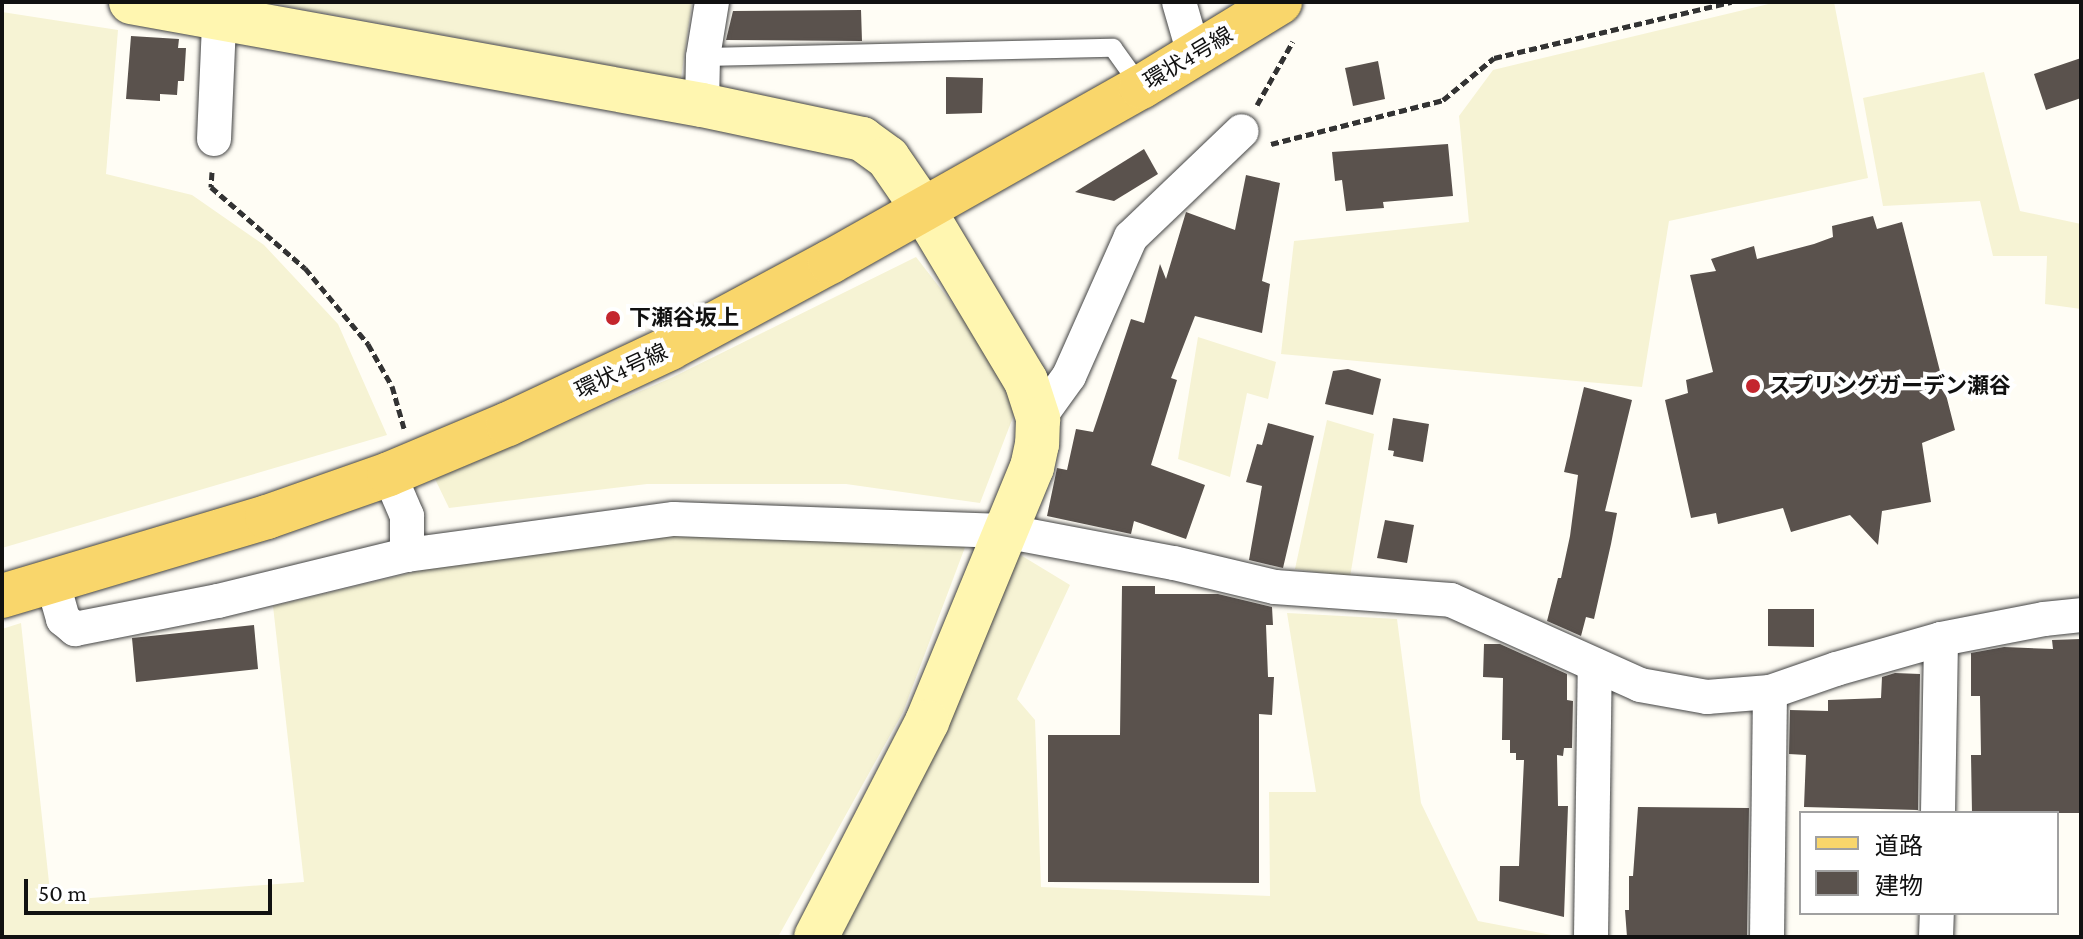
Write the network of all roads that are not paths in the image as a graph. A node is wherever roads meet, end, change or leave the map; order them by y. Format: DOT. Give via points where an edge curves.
graph roads {
  1 [pos="131,2"];
  2 [pos="712,2"];
  3 [pos="1179,2"];
  4 [pos="220,10"];
  5 [pos="1290,15"];
  6 [pos="1194,54"];
  7 [pos="703,57"];
  8 [pos="1141,87"];
  9 [pos="702,105"];
  10 [pos="1242,131"];
  11 [pos="214,139"];
  12 [pos="923,209"];
  13 [pos="1038,419"];
  14 [pos="401,469"];
  15 [pos="1004,531"];
  16 [pos="407,555"];
  17 [pos="52,580"];
  18 [pos="2,596"];
  19 [pos="2081,615"];
  20 [pos="1941,639"];
  21 [pos="1595,665"];
  22 [pos="1770,692"];
  23 [pos="1938,811"];
  24 [pos="1937,915"];
  25 [pos="816,937"];
  26 [pos="1591,937"];
  27 [pos="1767,937"];
  28 [pos="1936,937"];
  1 -- 4 [label="street"];
  2 -- 7 [label="street"];
  3 -- 6 [label="street"];
  4 -- 9 [label="street"];
  4 -- 11 [label="street"];
  5 -- 6 [label="main road, 環状4号線"];
  6 -- 8 [label="main road, 環状4号線"];
  7 -- 8 [label="lane" via="1113,48"];
  7 -- 9 [label="street"];
  8 -- 12 [label="main road, 環状4号線"];
  9 -- 12 [label="street" via="862,139 888,158"];
  10 -- 13 [label="street" via="1131,237 1069,376"];
  12 -- 13 [label="street" via="1026,381"];
  12 -- 14 [label="main road, 環状4号線" via="670,348"];
  13 -- 15 [label="street" via="1032,467"];
  14 -- 16 [label="street"];
  14 -- 17 [label="main road, 環状4号線" via="267,517"];
  15 -- 16 [label="street" via="674,519"];
  15 -- 21 [label="street" via="1275,587 1451,600"];
  15 -- 25 [label="street" via="927,722"];
  16 -- 17 [label="street" via="75,629 63,619"];
  17 -- 18 [label="main road, 環状4号線"];
  19 -- 20 [label="street"];
  20 -- 22 [label="street"];
  20 -- 23 [label="street"];
  21 -- 22 [label="street" via="1640,685 1707,697"];
  21 -- 26 [label="street"];
  22 -- 27 [label="street"];
  24 -- 28 [label="street"];
}
